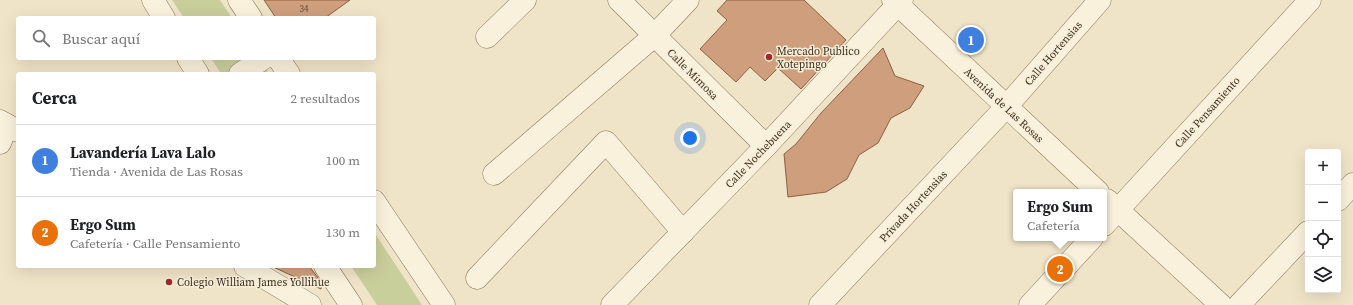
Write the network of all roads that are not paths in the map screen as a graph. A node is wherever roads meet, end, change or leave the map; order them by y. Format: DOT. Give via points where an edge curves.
graph roads {
  1 [pos="153,0"];
  2 [pos="239,0"];
  3 [pos="524,0"];
  4 [pos="618,0"];
  5 [pos="688,0"];
  6 [pos="1100,0"];
  7 [pos="1310,0"];
  8 [pos="898,2"];
  9 [pos="163,16"];
  10 [pos="250,16"];
  11 [pos="654,36"];
  12 [pos="486,38"];
  13 [pos="189,60"];
  14 [pos="261,60"];
  15 [pos="279,60"];
  16 [pos="197,72"];
  17 [pos="243,72"];
  18 [pos="288,72"];
  19 [pos="1006,107"];
  20 [pos="766,146"];
  21 [pos="494,174"];
  22 [pos="1353,184"];
  23 [pos="1095,189"];
  24 [pos="1341,197"];
  25 [pos="376,204"];
  26 [pos="1109,211"];
  27 [pos="683,232"];
  28 [pos="1305,235"];
  29 [pos="1089,241"];
  30 [pos="248,268"];
  31 [pos="326,268"];
  32 [pos="477,278"];
  33 [pos="310,305"];
  34 [pos="351,305"];
  35 [pos="444,305"];
  36 [pos="612,305"];
  37 [pos="820,305"];
  38 [pos="1030,305"];
  39 [pos="1221,305"];
  40 [pos="1239,305"];
  1 -- 9 [label="street"];
  2 -- 10 [label="street"];
  3 -- 12 [label="street"];
  4 -- 11 [label="street, Calle Mimosa"];
  5 -- 11 [label="street"];
  6 -- 19 [label="street, Calle Hortensias"];
  7 -- 26 [label="street, Calle Pensamiento"];
  8 -- 19 [label="street, Avenida de Las Rosas"];
  8 -- 20 [label="street, Calle Nochebuena"];
  11 -- 20 [label="street, Calle Mimosa"];
  11 -- 21 [label="street"];
  13 -- 16 [label="street"];
  14 -- 17 [label="street"];
  15 -- 18 [label="street"];
  19 -- 23 [label="street, Avenida de Las Rosas"];
  19 -- 37 [label="street, Privada Hortensias"];
  20 -- 27 [label="street, Calle Nochebuena"];
  22 -- 24 [label="street"];
  25 -- 35 [label="street"];
  26 -- 39 [label="street"];
  27 -- 32 [label="street" via="606,142"];
  27 -- 36 [label="street, Calle Nochebuena"];
  28 -- 40 [label="street"];
  29 -- 38 [label="street"];
  30 -- 33 [label="street"];
  31 -- 34 [label="street"];
}
